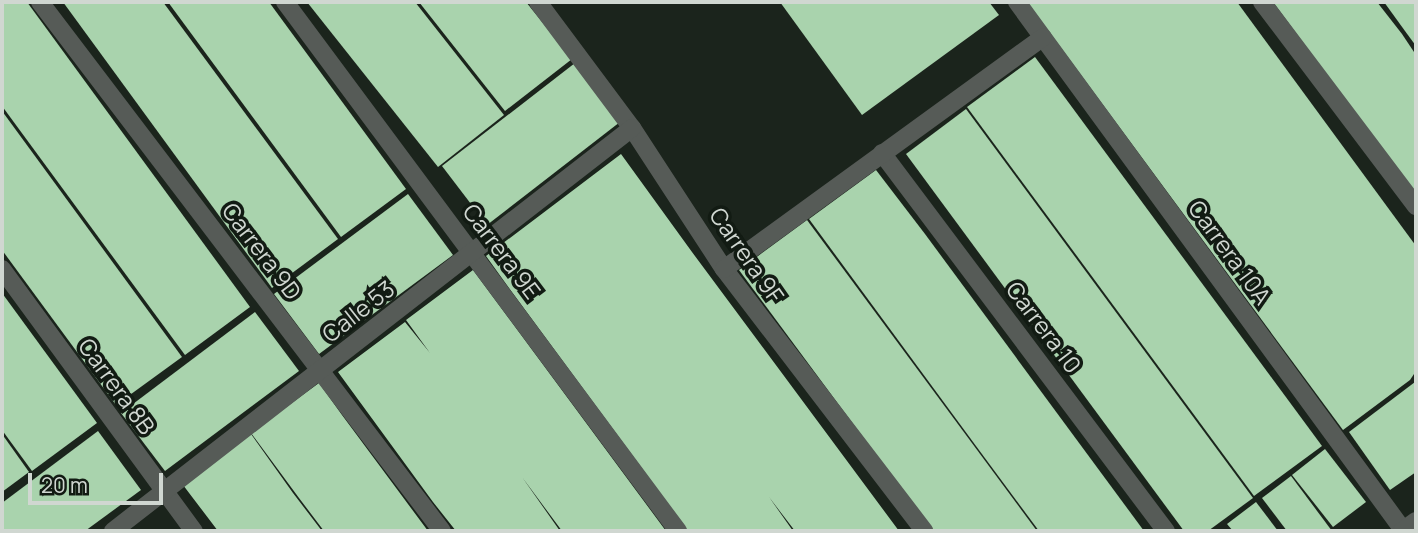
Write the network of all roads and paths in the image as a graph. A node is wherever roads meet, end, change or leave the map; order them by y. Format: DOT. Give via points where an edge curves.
graph roads {
  1 [pos="40,2"];
  2 [pos="285,2"];
  3 [pos="538,2"];
  4 [pos="1017,2"];
  5 [pos="1262,2"];
  6 [pos="1043,37"];
  7 [pos="632,128"];
  8 [pos="882,153"];
  9 [pos="1416,206"];
  10 [pos="473,253"];
  11 [pos="2,269"];
  12 [pos="724,269"];
  13 [pos="322,369"];
  14 [pos="164,491"];
  15 [pos="1407,527"];
  16 [pos="113,531"];
  17 [pos="194,531"];
  18 [pos="442,531"];
  19 [pos="678,531"];
  20 [pos="924,531"];
  21 [pos="1166,531"];
  1 -- 13 [label="street, Carrera 9D"];
  2 -- 10 [label="street, Carrera 9E"];
  3 -- 7 [label="street, Carrera 9F"];
  4 -- 6 [label="street, Carrera 10A"];
  5 -- 9 [label="street"];
  6 -- 8 [label="street"];
  6 -- 15 [label="street, Carrera 10A"];
  7 -- 10 [label="street, Calle 53"];
  7 -- 12 [label="street, Carrera 9F"];
  8 -- 12 [label="street"];
  8 -- 21 [label="street, Carrera 10"];
  10 -- 13 [label="street, Calle 53"];
  10 -- 19 [label="street, Carrera 9E"];
  11 -- 14 [label="street, Carrera 8B"];
  12 -- 20 [label="street, Carrera 9F"];
  13 -- 14 [label="street, Calle 53"];
  13 -- 18 [label="street, Carrera 9D"];
  14 -- 16 [label="street, Calle 53"];
  14 -- 17 [label="street, Carrera 8B"];
}
